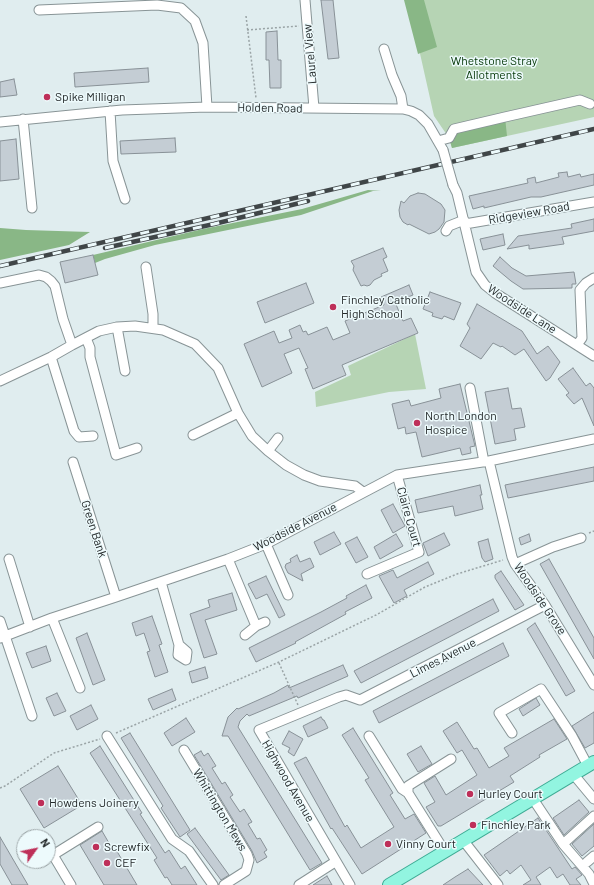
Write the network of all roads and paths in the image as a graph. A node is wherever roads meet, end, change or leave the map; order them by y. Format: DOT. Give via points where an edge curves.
graph roads {
  1 [pos="305,0"];
  2 [pos="39,10"];
  3 [pos="246,16"];
  4 [pos="307,26"];
  5 [pos="247,30"];
  6 [pos="384,48"];
  7 [pos="590,104"];
  8 [pos="207,107"];
  9 [pos="257,108"];
  10 [pos="314,108"];
  11 [pos="403,109"];
  12 [pos="110,110"];
  13 [pos="23,119"];
  14 [pos="0,122"];
  15 [pos="438,141"];
  16 [pos="125,199"];
  17 [pos="594,202"];
  18 [pos="32,208"];
  19 [pos="464,222"];
  20 [pos="446,231"];
  21 [pos="146,267"];
  22 [pos="594,278"];
  23 [pos="0,283"];
  24 [pos="117,327"];
  25 [pos="153,328"];
  26 [pos="86,338"];
  27 [pos="72,345"];
  28 [pos="577,345"];
  29 [pos="594,356"];
  30 [pos="51,357"];
  31 [pos="125,371"];
  32 [pos="0,381"];
  33 [pos="470,388"];
  34 [pos="238,413"];
  35 [pos="193,435"];
  36 [pos="93,436"];
  37 [pos="278,438"];
  38 [pos="594,439"];
  39 [pos="136,448"];
  40 [pos="268,451"];
  41 [pos="487,461"];
  42 [pos="73,462"];
  43 [pos="396,475"];
  44 [pos="363,492"];
  45 [pos="594,531"];
  46 [pos="585,536"];
  47 [pos="266,544"];
  48 [pos="228,558"];
  49 [pos="9,559"];
  50 [pos="514,560"];
  51 [pos="368,574"];
  52 [pos="161,582"];
  53 [pos="288,595"];
  54 [pos="116,598"];
  55 [pos="545,605"];
  56 [pos="52,618"];
  57 [pos="0,621"];
  58 [pos="265,622"];
  59 [pos="256,626"];
  60 [pos="30,627"];
  61 [pos="245,634"];
  62 [pos="3,637"];
  63 [pos="179,645"];
  64 [pos="278,662"];
  65 [pos="594,685"];
  66 [pos="80,688"];
  67 [pos="339,696"];
  68 [pos="302,712"];
  69 [pos="32,716"];
  70 [pos="512,733"];
  71 [pos="107,736"];
  72 [pos="369,736"];
  73 [pos="184,750"];
  74 [pos="451,759"];
  75 [pos="591,764"];
  76 [pos="574,775"];
  77 [pos="0,788"];
  78 [pos="408,793"];
  79 [pos="533,799"];
  80 [pos="594,799"];
  81 [pos="594,816"];
  82 [pos="98,827"];
  83 [pos="463,840"];
  84 [pos="563,844"];
  85 [pos="445,852"];
  86 [pos="335,862"];
  87 [pos="594,884"];
  88 [pos="71,885"];
  89 [pos="213,885"];
  90 [pos="224,885"];
  91 [pos="299,885"];
  92 [pos="350,885"];
  93 [pos="390,885"];
  94 [pos="498,885"];
  1 -- 4 [label="street, Laurel View"];
  2 -- 8 [label="street" via="157,5 181,8 195,21 203,43"];
  3 -- 5 [label="path"];
  4 -- 5 [label="path"];
  4 -- 10 [label="street, Laurel View"];
  5 -- 9 [label="path"];
  6 -- 11 [label="street" via="402,96"];
  7 -- 15 [label="street" via="580,100 454,129 449,138"];
  8 -- 9 [label="street, Holden Road"];
  8 -- 12 [label="street, Holden Road"];
  9 -- 10 [label="street, Holden Road"];
  10 -- 11 [label="street, Holden Road"];
  11 -- 15 [label="street, Holden Road" via="419,115"];
  12 -- 13 [label="street, Holden Road"];
  12 -- 16 [label="street" via="113,162"];
  13 -- 14 [label="street, Holden Road"];
  13 -- 18 [label="street"];
  15 -- 19 [label="street, Holden Road, bridge" via="457,193"];
  17 -- 19 [label="street, Ridgeview Road"];
  19 -- 20 [label="street, Ridgeview Road" via="449,226"];
  19 -- 28 [label="street, Woodside Lane" via="476,272 485,285"];
  21 -- 25 [label="street"];
  22 -- 28 [label="street" via="586,282 580,290 582,338"];
  23 -- 27 [label="street" via="39,276 51,281 55,286"];
  24 -- 25 [label="street"];
  24 -- 26 [label="street"];
  24 -- 31 [label="street"];
  25 -- 34 [label="street" via="177,335 195,344 218,368"];
  26 -- 27 [label="street"];
  26 -- 39 [label="street" via="116,455"];
  27 -- 30 [label="street"];
  28 -- 29 [label="street, Woodside Lane"];
  30 -- 32 [label="street"];
  30 -- 36 [label="street" via="74,431 79,437"];
  33 -- 41 [label="street, Woodside Grove"];
  34 -- 35 [label="street"];
  34 -- 40 [label="street" via="252,436"];
  37 -- 40 [label="street"];
  38 -- 41 [label="street, Woodside Avenue"];
  40 -- 44 [label="street" via="304,476 355,486"];
  41 -- 43 [label="street, Woodside Avenue"];
  41 -- 50 [label="street, Woodside Grove"];
  42 -- 54 [label="street, Green Bank"];
  43 -- 44 [label="street, Woodside Avenue"];
  43 -- 51 [label="street, Claire Court" via="419,552"];
  44 -- 47 [label="street, Woodside Avenue"];
  45 -- 46 [label="path"];
  46 -- 50 [label="street"];
  47 -- 48 [label="street, Woodside Avenue"];
  47 -- 53 [label="street"];
  48 -- 52 [label="street, Woodside Avenue"];
  48 -- 59 [label="street"];
  49 -- 60 [label="street"];
  50 -- 55 [label="street, Woodside Grove"];
  50 -- 64 [label="path" via="457,574"];
  52 -- 54 [label="street, Woodside Avenue"];
  52 -- 63 [label="street"];
  54 -- 56 [label="street, Woodside Avenue"];
  55 -- 65 [label="street, Woodside Grove"];
  55 -- 67 [label="street, Limes Avenue" via="360,700 346,695"];
  56 -- 60 [label="street, Woodside Avenue"];
  56 -- 66 [label="street"];
  57 -- 62 [label="street"];
  58 -- 59 [label="street"];
  59 -- 61 [label="street"];
  60 -- 62 [label="street, Woodside Avenue"];
  62 -- 69 [label="street"];
  64 -- 68 [label="path"];
  64 -- 71 [label="path"];
  67 -- 68 [label="street, Highwood Avenue"];
  68 -- 86 [label="street, Highwood Avenue" via="259,730"];
  70 -- 75 [label="street" via="499,712 541,689"];
  71 -- 77 [label="path" via="54,753"];
  71 -- 89 [label="street" via="172,840 189,851"];
  72 -- 78 [label="street" via="402,789"];
  73 -- 90 [label="street, Whittington Mews" via="249,860 246,871"];
  74 -- 78 [label="street" via="408,786"];
  75 -- 76 [label="main road"];
  76 -- 79 [label="main road"];
  76 -- 80 [label="street"];
  78 -- 85 [label="street"];
  79 -- 83 [label="main road"];
  79 -- 84 [label="street"];
  81 -- 84 [label="street"];
  82 -- 88 [label="street" via="53,854"];
  83 -- 85 [label="main road"];
  83 -- 94 [label="street"];
  84 -- 87 [label="street"];
  85 -- 93 [label="main road"];
  86 -- 91 [label="street"];
  86 -- 92 [label="street, Highwood Avenue"];
}
